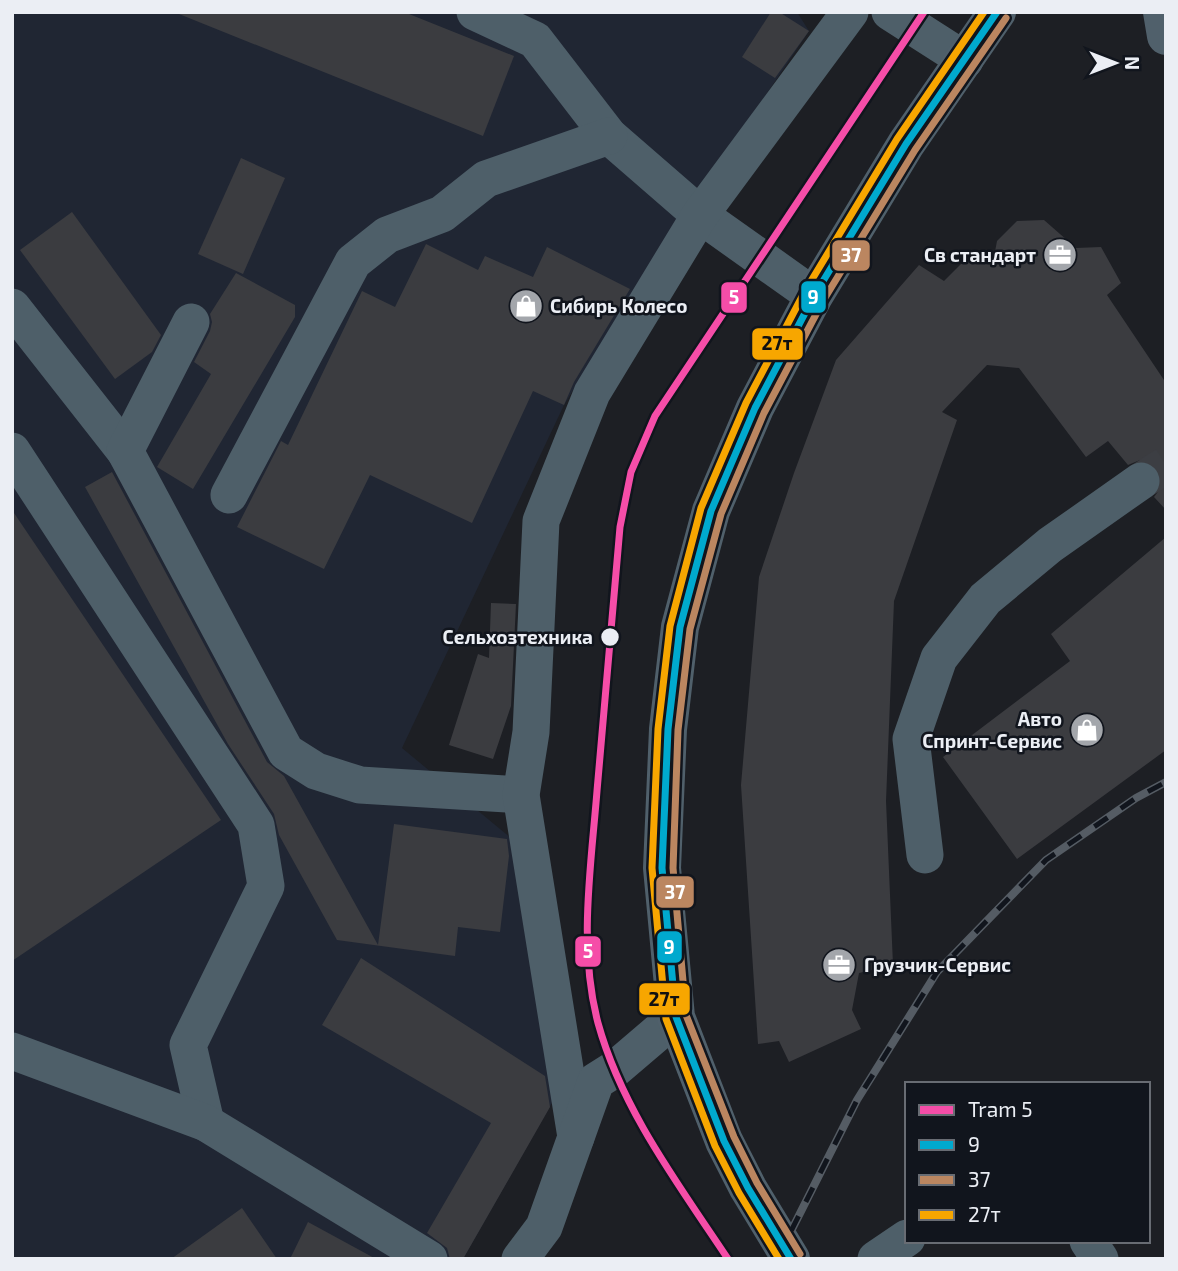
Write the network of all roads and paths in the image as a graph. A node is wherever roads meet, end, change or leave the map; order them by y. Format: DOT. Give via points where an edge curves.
graph roads {
  1 [pos="475,12"];
  2 [pos="850,12"];
  3 [pos="890,12"];
  4 [pos="997,12"];
  5 [pos="1162,12"];
  6 [pos="1166,36"];
  7 [pos="965,60"];
  8 [pos="609,136"];
  9 [pos="700,215"];
  10 [pos="814,296"];
  11 [pos="12,307"];
  12 [pos="191,322"];
  13 [pos="12,451"];
  14 [pos="125,451"];
  15 [pos="1141,481"];
  16 [pos="229,495"];
  17 [pos="521,795"];
  18 [pos="925,855"];
  19 [pos="676,1017"];
  20 [pos="12,1051"];
  21 [pos="206,1123"];
  22 [pos="576,1138"];
  23 [pos="905,1239"];
  24 [pos="1089,1243"];
  25 [pos="429,1259"];
  26 [pos="520,1259"];
  27 [pos="791,1259"];
  28 [pos="876,1259"];
  29 [pos="1100,1259"];
  1 -- 8 [label="lane" via="535,40"];
  2 -- 9 [label="lane"];
  3 -- 7 [label="lane"];
  4 -- 7 [label="main road"];
  5 -- 6 [label="main road"];
  7 -- 10 [label="main road" via="906,144"];
  8 -- 9 [label="lane"];
  8 -- 16 [label="lane" via="486,179 443,214 387,235 353,262"];
  9 -- 10 [label="lane"];
  9 -- 17 [label="lane" via="592,393 541,521 531,732"];
  10 -- 19 [label="main road" via="755,408 710,511 680,627 668,729 662,868"];
  11 -- 14 [label="lane"];
  12 -- 14 [label="lane"];
  13 -- 21 [label="lane" via="256,825 266,886 188,1045"];
  14 -- 17 [label="lane" via="286,752 316,771 360,785"];
  15 -- 18 [label="lane" via="1050,545 985,600 939,658 911,738"];
  17 -- 22 [label="lane"];
  19 -- 22 [label="lane" via="596,1081"];
  19 -- 27 [label="main road" via="724,1141"];
  20 -- 21 [label="lane"];
  21 -- 25 [label="lane"];
  22 -- 26 [label="lane" via="544,1227"];
  23 -- 28 [label="lane"];
  24 -- 29 [label="lane"];
}
